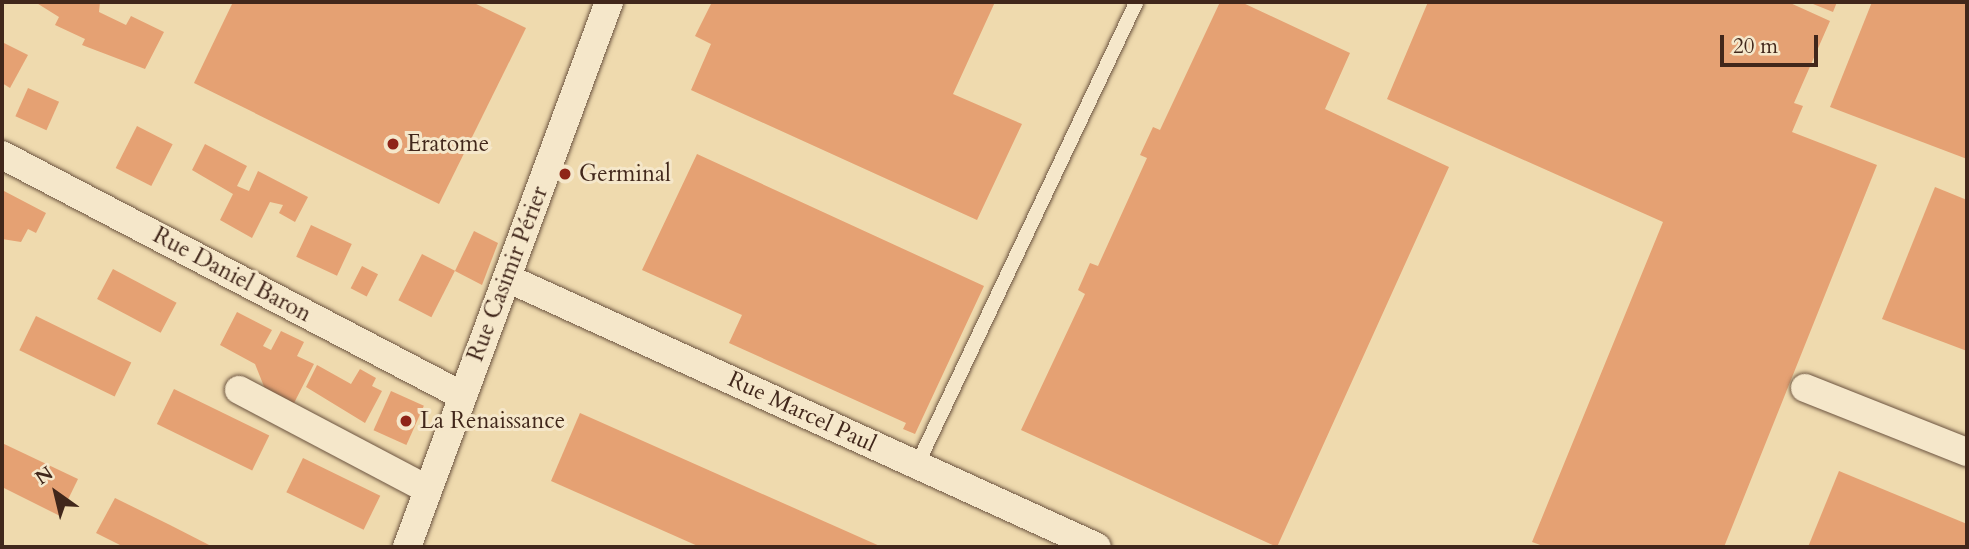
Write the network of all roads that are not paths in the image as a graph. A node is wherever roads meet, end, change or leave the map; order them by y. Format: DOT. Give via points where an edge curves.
graph roads {
  1 [pos="610,2"];
  2 [pos="1136,2"];
  3 [pos="2,155"];
  4 [pos="507,278"];
  5 [pos="1805,388"];
  6 [pos="239,390"];
  7 [pos="463,396"];
  8 [pos="1967,452"];
  9 [pos="916,465"];
  10 [pos="427,489"];
  11 [pos="407,547"];
  12 [pos="1097,547"];
  1 -- 4 [label="street, Rue Casimir Périer"];
  2 -- 9 [label="lane"];
  3 -- 7 [label="street, Rue Daniel Baron"];
  4 -- 7 [label="street, Rue Casimir Périer"];
  4 -- 9 [label="street, Rue Marcel Paul"];
  5 -- 8 [label="street"];
  6 -- 10 [label="street"];
  7 -- 10 [label="street, Rue Casimir Périer"];
  9 -- 12 [label="street, Rue Marcel Paul"];
  10 -- 11 [label="street, Rue Casimir Périer"];
}
